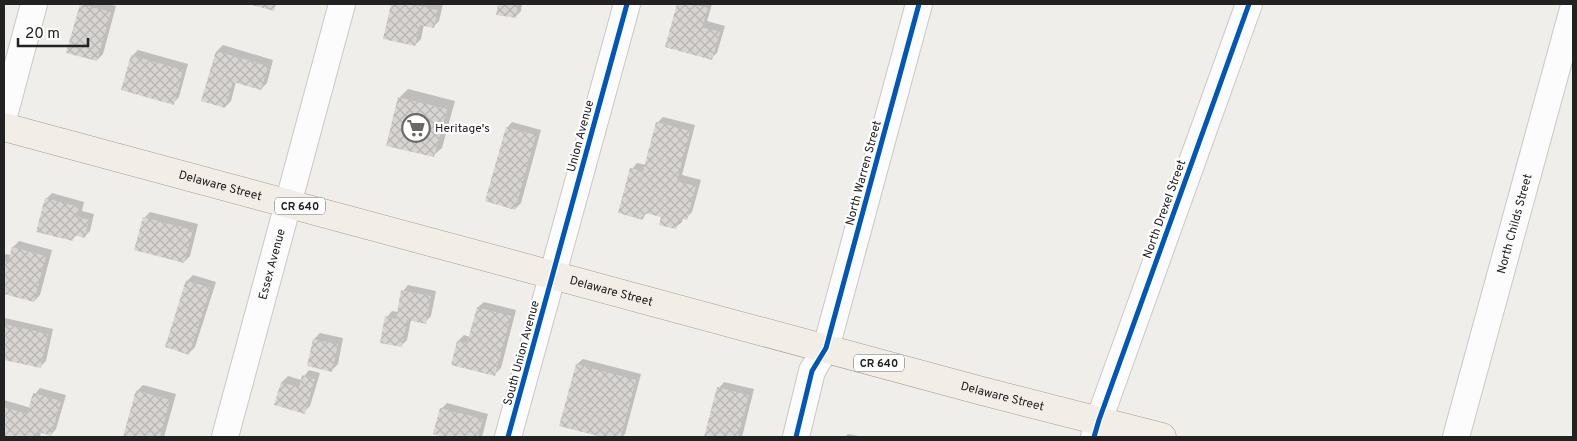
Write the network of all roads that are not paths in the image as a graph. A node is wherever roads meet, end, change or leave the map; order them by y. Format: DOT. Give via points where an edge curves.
graph roads {
  1 [pos="34,4"];
  2 [pos="342,4"];
  3 [pos="627,4"];
  4 [pos="920,4"];
  5 [pos="1249,4"];
  6 [pos="1573,9"];
  7 [pos="4,116"];
  8 [pos="4,127"];
  9 [pos="289,203"];
  10 [pos="553,274"];
  11 [pos="826,348"];
  12 [pos="1096,429"];
  13 [pos="225,437"];
  14 [pos="508,437"];
  15 [pos="796,437"];
  16 [pos="1162,437"];
  17 [pos="1456,437"];
  1 -- 7 [label="street"];
  2 -- 9 [label="street, Essex Avenue"];
  3 -- 10 [label="street, Union Avenue"];
  4 -- 11 [label="street, North Warren Street"];
  5 -- 12 [label="street, North Drexel Street"];
  6 -- 17 [label="street, North Childs Street"];
  8 -- 9 [label="main road, Delaware Street / CR 640"];
  9 -- 10 [label="main road, Delaware Street / CR 640"];
  9 -- 13 [label="street, Essex Avenue"];
  10 -- 11 [label="main road, Delaware Street / CR 640"];
  10 -- 14 [label="street, South Union Avenue"];
  11 -- 12 [label="main road, Delaware Street / CR 640"];
  11 -- 15 [label="street, North Warren Street" via="812,371"];
  12 -- 16 [label="main road, Delaware Street / CR 640"];
}
